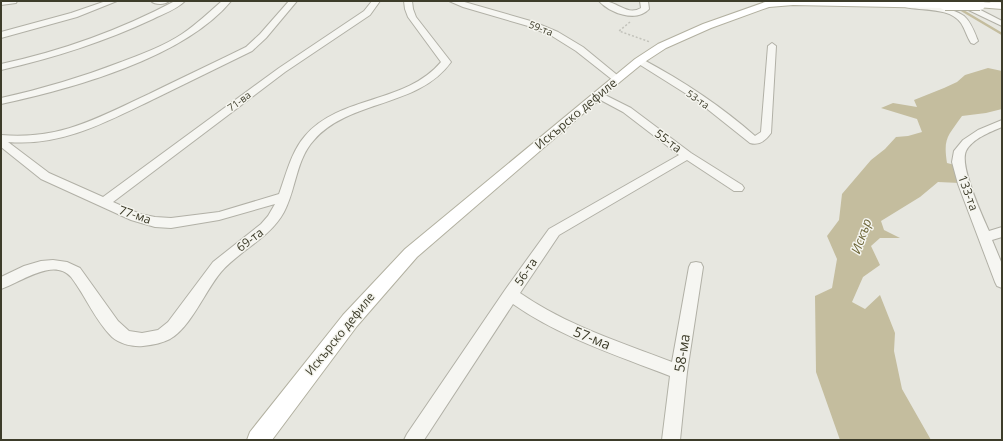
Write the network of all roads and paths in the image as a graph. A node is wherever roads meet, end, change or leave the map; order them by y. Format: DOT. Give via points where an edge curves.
graph roads {
  1 [pos="13,1"];
  2 [pos="113,1"];
  3 [pos="155,1"];
  4 [pos="165,1"];
  5 [pos="170,1"];
  6 [pos="182,1"];
  7 [pos="227,1"];
  8 [pos="293,1"];
  9 [pos="376,1"];
  10 [pos="408,1"];
  11 [pos="453,1"];
  12 [pos="603,1"];
  13 [pos="644,1"];
  14 [pos="1,3"];
  15 [pos="951,3"];
  16 [pos="906,4"];
  17 [pos="998,4"];
  18 [pos="639,13"];
  19 [pos="1002,24"];
  20 [pos="1,35"];
  21 [pos="974,41"];
  22 [pos="662,46"];
  23 [pos="772,46"];
  24 [pos="639,61"];
  25 [pos="1,67"];
  26 [pos="617,79"];
  27 [pos="599,95"];
  28 [pos="1,101"];
  29 [pos="1002,123"];
  30 [pos="1,138"];
  31 [pos="1,142"];
  32 [pos="687,154"];
  33 [pos="738,188"];
  34 [pos="284,197"];
  35 [pos="103,203"];
  36 [pos="1002,232"];
  37 [pos="985,237"];
  38 [pos="696,267"];
  39 [pos="1002,282"];
  40 [pos="1,283"];
  41 [pos="510,294"];
  42 [pos="679,372"];
  43 [pos="258,440"];
  44 [pos="413,440"];
  45 [pos="671,440"];
  1 -- 14 [label="street"];
  2 -- 20 [label="street" via="74,15"];
  3 -- 4 [label="street"];
  5 -- 6 [label="street"];
  6 -- 25 [label="street" via="130,28 44,57"];
  7 -- 28 [label="street" via="184,37 159,50 108,71 50,90"];
  8 -- 30 [label="street" via="249,49 92,125 51,138 22,141"];
  9 -- 35 [label="street, 71-ва" via="367,13 288,66"];
  10 -- 34 [label="street, 69-та" via="409,12 415,22 442,53 446,62 442,70 417,86 320,126 302,148"];
  11 -- 26 [label="street, 59-та" via="554,33 570,41"];
  12 -- 18 [label="street" via="625,12"];
  13 -- 18 [label="street" via="645,9"];
  15 -- 16 [label="main road, Искърско дефиле"];
  15 -- 17 [label="main road, Искърско дефиле, bridge"];
  15 -- 19 [label="street"];
  16 -- 21 [label="street" via="956,15 964,22"];
  16 -- 22 [label="main road, Искърско дефиле" via="768,4"];
  18 -- 22 [label="path" via="619,31"];
  22 -- 24 [label="main road, Искърско дефиле"];
  23 -- 24 [label="street, 53-та" via="766,133 754,141 720,113"];
  24 -- 26 [label="main road, Искърско дефиле"];
  26 -- 27 [label="main road, Искърско дефиле"];
  27 -- 32 [label="street, 55-та" via="627,110"];
  27 -- 43 [label="main road, Искърско дефиле" via="405,258 342,330"];
  29 -- 37 [label="street, 133-та" via="967,142 960,151 958,162"];
  31 -- 35 [label="street, 77-ма" via="45,176"];
  32 -- 33 [label="street, 55-та"];
  32 -- 41 [label="street, 56-та" via="554,232"];
  34 -- 35 [label="street, 77-ма" via="244,210 171,223 136,217"];
  34 -- 40 [label="street, 69-та" via="266,228 217,267 199,289 181,318 164,334 142,339 123,336 110,322 74,270 45,265"];
  36 -- 37 [label="street"];
  37 -- 39 [label="street, 133-та"];
  38 -- 42 [label="street, 58-ма"];
  41 -- 42 [label="street, 57-ма" via="536,312 571,330"];
  41 -- 44 [label="street, 56-та"];
  42 -- 45 [label="street, 58-ма"];
}
